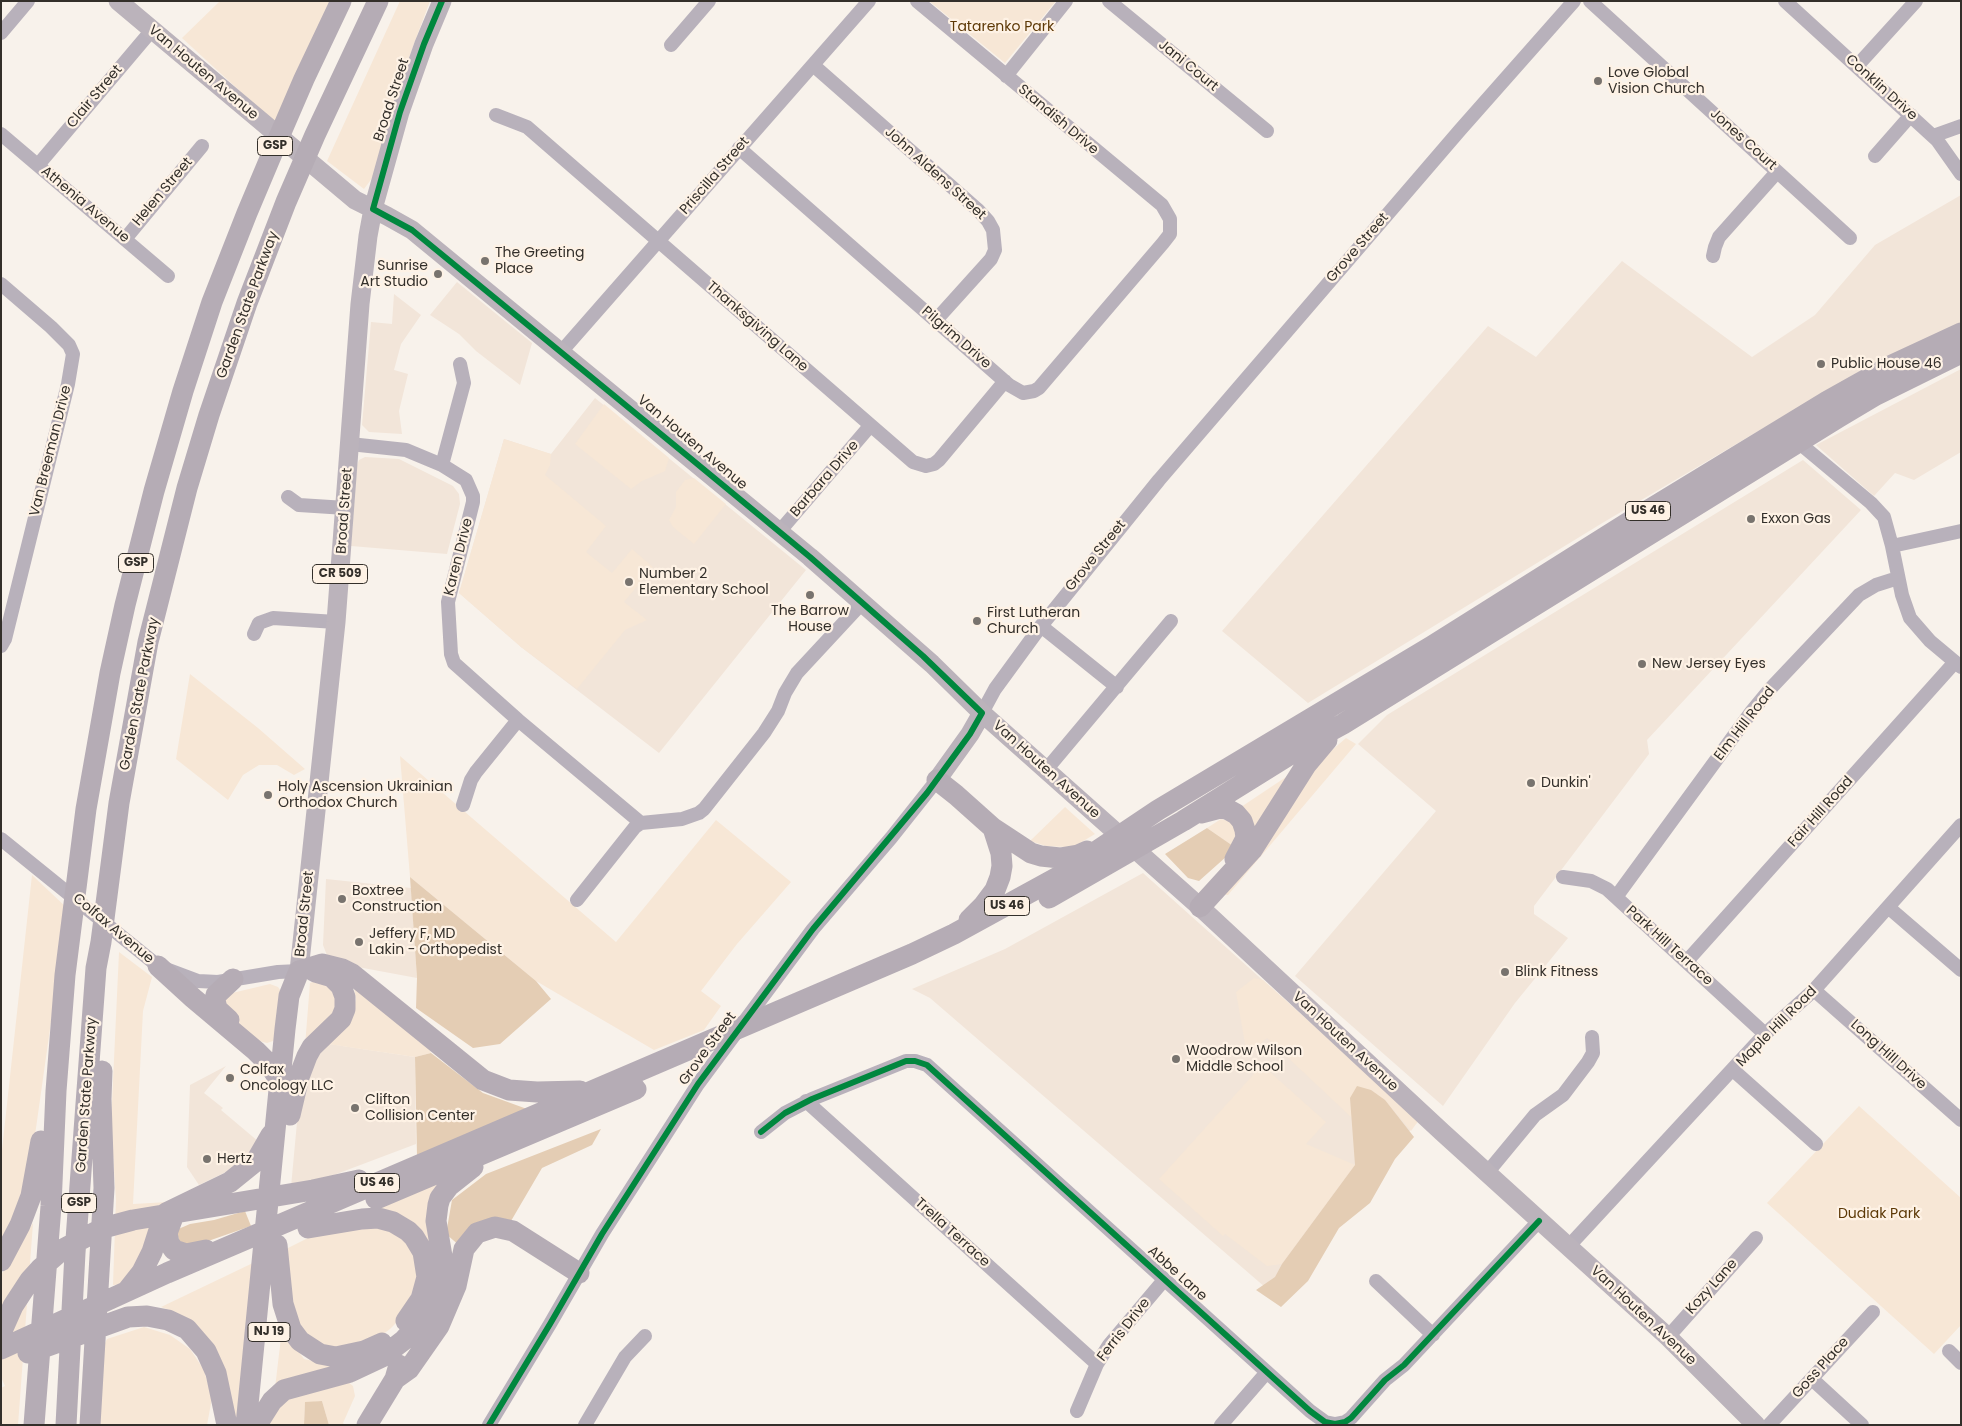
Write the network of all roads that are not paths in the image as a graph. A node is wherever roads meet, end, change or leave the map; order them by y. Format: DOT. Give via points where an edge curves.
graph roads {
  1 [pos="28,1"];
  2 [pos="118,1"];
  3 [pos="341,1"];
  4 [pos="378,1"];
  5 [pos="442,1"];
  6 [pos="709,1"];
  7 [pos="868,1"];
  8 [pos="917,1"];
  9 [pos="1066,1"];
  10 [pos="1109,1"];
  11 [pos="1574,1"];
  12 [pos="1590,1"];
  13 [pos="1916,1"];
  14 [pos="1790,5"];
  15 [pos="152,30"];
  16 [pos="1,33"];
  17 [pos="671,45"];
  18 [pos="812,65"];
  19 [pos="1857,66"];
  20 [pos="1006,76"];
  21 [pos="496,115"];
  22 [pos="1910,115"];
  23 [pos="1961,126"];
  24 [pos="1267,131"];
  25 [pos="1,134"];
  26 [pos="1933,136"];
  27 [pos="202,146"];
  28 [pos="739,148"];
  29 [pos="1874,156"];
  30 [pos="38,165"];
  31 [pos="1777,172"];
  32 [pos="1961,174"];
  33 [pos="373,209"];
  34 [pos="1850,238"];
  35 [pos="124,239"];
  36 [pos="658,241"];
  37 [pos="1158,249"];
  38 [pos="1713,256"];
  39 [pos="168,276"];
  40 [pos="1,284"];
  41 [pos="936,320"];
  42 [pos="1961,333"];
  43 [pos="561,352"];
  44 [pos="1961,353"];
  45 [pos="460,364"];
  46 [pos="1005,381"];
  47 [pos="870,426"];
  48 [pos="1798,442"];
  49 [pos="350,444"];
  50 [pos="442,464"];
  51 [pos="288,497"];
  52 [pos="346,508"];
  53 [pos="779,532"];
  54 [pos="1961,532"];
  55 [pos="1892,546"];
  56 [pos="1898,578"];
  57 [pos="862,603"];
  58 [pos="6,612"];
  59 [pos="1171,621"];
  60 [pos="336,622"];
  61 [pos="1041,626"];
  62 [pos="254,634"];
  63 [pos="1,646"];
  64 [pos="1958,665"];
  65 [pos="1117,687"];
  66 [pos="982,713"];
  67 [pos="518,720"];
  68 [pos="1343,724"];
  69 [pos="1046,770"];
  70 [pos="937,780"];
  71 [pos="463,805"];
  72 [pos="1183,821"];
  73 [pos="640,823"];
  74 [pos="1961,825"];
  75 [pos="993,828"];
  76 [pos="1108,832"];
  77 [pos="1,839"];
  78 [pos="1563,877"];
  79 [pos="1221,884"];
  80 [pos="1616,897"];
  81 [pos="577,900"];
  82 [pos="1200,907"];
  83 [pos="1888,907"];
  84 [pos="954,934"];
  85 [pos="101,942"];
  86 [pos="150,960"];
  87 [pos="1687,961"];
  88 [pos="1961,970"];
  89 [pos="299,971"];
  90 [pos="232,979"];
  91 [pos="1814,990"];
  92 [pos="285,1029"];
  93 [pos="1765,1034"];
  94 [pos="1592,1037"];
  95 [pos="1733,1070"];
  96 [pos="280,1081"];
  97 [pos="600,1088"];
  98 [pos="56,1091"];
  99 [pos="806,1101"];
  100 [pos="283,1119"];
  101 [pos="1961,1120"];
  102 [pos="761,1132"];
  103 [pos="525,1136"];
  104 [pos="1816,1144"];
  105 [pos="464,1146"];
  106 [pos="1487,1173"];
  107 [pos="230,1182"];
  108 [pos="267,1205"];
  109 [pos="180,1207"];
  110 [pos="1539,1221"];
  111 [pos="291,1233"];
  112 [pos="1756,1238"];
  113 [pos="238,1247"];
  114 [pos="1568,1247"];
  115 [pos="1,1261"];
  116 [pos="579,1273"];
  117 [pos="1164,1280"];
  118 [pos="1376,1281"];
  119 [pos="44,1301"];
  120 [pos="435,1304"];
  121 [pos="118,1306"];
  122 [pos="1873,1312"];
  123 [pos="1,1334"];
  124 [pos="1433,1334"];
  125 [pos="644,1336"];
  126 [pos="1668,1337"];
  127 [pos="28,1345"];
  128 [pos="1,1350"];
  129 [pos="1949,1351"];
  130 [pos="1961,1362"];
  131 [pos="1097,1364"];
  132 [pos="1,1365"];
  133 [pos="1267,1372"];
  134 [pos="395,1378"];
  135 [pos="1812,1379"];
  136 [pos="219,1384"];
  137 [pos="1077,1411"];
  138 [pos="255,1423"];
  139 [pos="490,1424"];
  140 [pos="34,1425"];
  141 [pos="44,1425"];
  142 [pos="66,1425"];
  143 [pos="90,1425"];
  144 [pos="213,1425"];
  145 [pos="226,1425"];
  146 [pos="367,1425"];
  147 [pos="585,1425"];
  148 [pos="1221,1425"];
  149 [pos="1756,1425"];
  150 [pos="1769,1425"];
  151 [pos="1862,1425"];
  1 -- 16 [label="street"];
  2 -- 15 [label="main road, Van Houten Avenue"];
  3 -- 98 [label="highway, GSP" via="247,213 210,311 154,491 110,673 86,808 69,941"];
  4 -- 85 [label="highway, Garden State Parkway / GSP" via="282,211 247,303 187,488 148,642 119,803"];
  5 -- 33 [label="main road, Broad Street / CR 509" via="400,112"];
  6 -- 17 [label="street"];
  7 -- 18 [label="street, Priscilla Street"];
  8 -- 20 [label="street, Standish Drive"];
  9 -- 20 [label="street"];
  10 -- 24 [label="street, Jani Court"];
  11 -- 61 [label="street, Grove Street" via="1159,480"];
  12 -- 31 [label="street, Jones Court"];
  13 -- 19 [label="street"];
  14 -- 19 [label="street, Conklin Drive"];
  15 -- 30 [label="street, Clair Street"];
  15 -- 33 [label="main road, Van Houten Avenue" via="355,200"];
  18 -- 28 [label="street, Priscilla Street"];
  18 -- 41 [label="street, John Aldens Street" via="978,210 993,230 995,250 991,259"];
  19 -- 22 [label="street, Conklin Drive"];
  20 -- 37 [label="street, Standish Drive" via="1162,205 1171,226 1170,234"];
  21 -- 36 [label="street, Thanksgiving Lane" via="527,127"];
  22 -- 26 [label="street, Conklin Drive"];
  22 -- 29 [label="street"];
  23 -- 26 [label="street"];
  25 -- 30 [label="street, Athenia Avenue"];
  26 -- 32 [label="street, Conklin Drive"];
  27 -- 35 [label="street, Helen Street"];
  28 -- 36 [label="street, Priscilla Street"];
  28 -- 41 [label="street, Pilgrim Drive"];
  30 -- 35 [label="street, Athenia Avenue"];
  31 -- 34 [label="street, Jones Court"];
  31 -- 38 [label="street" via="1720,237"];
  33 -- 43 [label="main road, Van Houten Avenue" via="412,230"];
  33 -- 49 [label="main road, Broad Street / CR 509" via="360,304"];
  35 -- 39 [label="street, Athenia Avenue"];
  36 -- 43 [label="street, Priscilla Street"];
  36 -- 47 [label="street, Thanksgiving Lane"];
  37 -- 46 [label="street, Pilgrim Drive" via="1039,388 1034,392 1018,392"];
  40 -- 58 [label="street, Van Breeman Drive" via="51,327 73,354 68,384"];
  41 -- 46 [label="street, Pilgrim Drive"];
  42 -- 76 [label="highway, US 46" via="1826,402 1432,646 1158,810"];
  43 -- 53 [label="main road, Van Houten Avenue"];
  44 -- 48 [label="highway, US 46" via="1876,395"];
  45 -- 50 [label="street" via="464,382"];
  46 -- 47 [label="street, Thanksgiving Lane" via="939,460 930,465 913,462"];
  47 -- 53 [label="street, Barbara Drive"];
  48 -- 55 [label="street" via="1884,517"];
  48 -- 68 [label="highway, US 46"];
  49 -- 50 [label="street, Karen Drive" via="406,450"];
  49 -- 52 [label="main road, Broad Street / CR 509"];
  50 -- 67 [label="street, Karen Drive" via="466,480 473,496 448,602 451,654 454,663"];
  51 -- 52 [label="street" via="299,505"];
  52 -- 60 [label="main road, Broad Street / CR 509"];
  53 -- 57 [label="main road, Van Houten Avenue"];
  54 -- 55 [label="street"];
  55 -- 56 [label="street"];
  56 -- 64 [label="street" via="1910,618"];
  56 -- 80 [label="street, Elm Hill Road" via="1859,595 1771,688"];
  57 -- 66 [label="main road, Van Houten Avenue"];
  57 -- 73 [label="street" via="797,673 764,733 704,809 682,819"];
  58 -- 63 [label="street, Van Breeman Drive" via="5,639"];
  59 -- 65 [label="street"];
  60 -- 62 [label="street" via="273,618 260,623"];
  60 -- 89 [label="main road, Broad Street / CR 509"];
  61 -- 65 [label="street"];
  61 -- 66 [label="street, Grove Street" via="995,689"];
  64 -- 87 [label="street, Fair Hill Road"];
  65 -- 69 [label="street"];
  66 -- 69 [label="main road, Van Houten Avenue"];
  66 -- 70 [label="main road, Grove Street"];
  67 -- 71 [label="street" via="476,772"];
  67 -- 73 [label="street, Karen Drive"];
  68 -- 72 [label="highway, US 46"];
  68 -- 79 [label="highway" via="1313,755 1256,844"];
  69 -- 76 [label="main road, Van Houten Avenue"];
  70 -- 75 [label="highway"];
  70 -- 116 [label="street, Grove Street" via="814,929 698,1084"];
  72 -- 79 [label="highway" via="1220,808 1236,814 1242,821 1246,838"];
  72 -- 103 [label="highway, US 46" via="1033,908 936,958"];
  73 -- 81 [label="street"];
  74 -- 83 [label="street, Maple Hill Road"];
  75 -- 76 [label="highway" via="1022,848 1050,858 1078,855"];
  75 -- 84 [label="highway" via="1002,866 996,890"];
  76 -- 82 [label="main road, Van Houten Avenue"];
  76 -- 84 [label="highway, US 46" via="1058,877"];
  77 -- 86 [label="street, Colfax Avenue"];
  78 -- 80 [label="street, Park Hill Terrace" via="1600,884"];
  79 -- 82 [label="highway"];
  80 -- 87 [label="street, Park Hill Terrace"];
  82 -- 106 [label="main road, Van Houten Avenue"];
  83 -- 88 [label="street"];
  83 -- 91 [label="street, Maple Hill Road"];
  84 -- 97 [label="highway, US 46"];
  85 -- 142 [label="highway, Garden State Parkway / GSP" via="96,968 75,1253"];
  85 -- 143 [label="highway" via="104,1188"];
  86 -- 90 [label="street, Colfax Avenue" via="198,981"];
  86 -- 96 [label="highway" via="256,1051"];
  87 -- 93 [label="street, Park Hill Terrace"];
  89 -- 90 [label="street, Colfax Avenue"];
  89 -- 92 [label="highway, NJ 19" via="289,996"];
  89 -- 97 [label="highway" via="322,964 342,968 483,1080 508,1090 571,1092"];
  89 -- 100 [label="highway, NJ 19" via="303,996"];
  89 -- 100 [label="highway" via="332,977 341,986 346,1003 341,1019 307,1056"];
  90 -- 92 [label="highway" via="216,995 215,1004 221,1013 262,1045 276,1043"];
  91 -- 93 [label="street, Maple Hill Road"];
  91 -- 101 [label="street, Long Hill Drive"];
  92 -- 96 [label="highway, NJ 19"];
  93 -- 95 [label="street, Maple Hill Road"];
  94 -- 106 [label="street" via="1592,1053 1588,1062 1563,1095 1535,1115"];
  95 -- 104 [label="street"];
  95 -- 114 [label="street, Maple Hill Road"];
  96 -- 100 [label="highway, NJ 19"];
  97 -- 105 [label="highway, US 46"];
  98 -- 115 [label="highway" via="46,1111 31,1196"];
  98 -- 119 [label="highway, GSP"];
  99 -- 102 [label="street, Abbe Lane"];
  99 -- 117 [label="street, Abbe Lane" via="906,1061 927,1064"];
  99 -- 131 [label="street, Trella Terrace"];
  100 -- 107 [label="highway" via="261,1155"];
  100 -- 108 [label="highway, NJ 19"];
  100 -- 111 [label="highway, NJ 19"];
  103 -- 111 [label="highway, US 46"];
  103 -- 120 [label="highway" via="477,1164 449,1186 440,1198 436,1221 444,1276"];
  105 -- 111 [label="highway, US 46"];
  105 -- 123 [label="highway" via="363,1179 295,1194 117,1223 89,1234 63,1249 30,1280 13,1306"];
  106 -- 110 [label="main road, Van Houten Avenue"];
  107 -- 108 [label="highway" via="252,1182 259,1188"];
  107 -- 109 [label="highway"];
  108 -- 138 [label="highway, NJ 19"];
  109 -- 113 [label="highway" via="168,1228 167,1238 174,1250 186,1254"];
  109 -- 121 [label="highway" via="166,1214 142,1272"];
  110 -- 114 [label="main road, Van Houten Avenue"];
  110 -- 124 [label="street, Abbe Lane"];
  111 -- 111 [label="highway" via="362,1219 378,1218 393,1222 414,1237 426,1260 426,1284 414,1311 392,1336 374,1347 346,1356 328,1356 306,1346 288,1322 281,1295"];
  111 -- 113 [label="highway, US 46"];
  111 -- 138 [label="highway, NJ 19"];
  112 -- 126 [label="street, Kozy Lane"];
  113 -- 121 [label="highway, US 46"];
  114 -- 126 [label="main road, Van Houten Avenue"];
  116 -- 134 [label="highway" via="513,1231 495,1227 476,1233 464,1249 456,1286 438,1326 409,1369"];
  116 -- 139 [label="street, Grove Street"];
  117 -- 131 [label="street, Ferris Drive"];
  117 -- 133 [label="street, Abbe Lane"];
  118 -- 124 [label="street"];
  119 -- 140 [label="highway, GSP"];
  119 -- 141 [label="highway"];
  120 -- 134 [label="highway" via="401,1360"];
  120 -- 138 [label="highway" via="404,1340 382,1357 350,1372 284,1390"];
  121 -- 127 [label="highway, US 46"];
  121 -- 136 [label="highway" via="128,1317 168,1320 187,1329 206,1351"];
  122 -- 135 [label="street, Goss Place"];
  124 -- 133 [label="street, Abbe Lane" via="1345,1422 1325,1422"];
  125 -- 147 [label="street" via="626,1356"];
  126 -- 149 [label="main road, Van Houten Avenue"];
  127 -- 128 [label="highway, US 46"];
  127 -- 132 [label="highway, US 46"];
  129 -- 130 [label="street"];
  131 -- 137 [label="street, Ferris Drive"];
  133 -- 148 [label="street"];
  134 -- 146 [label="highway"];
  135 -- 150 [label="street, Goss Place"];
  135 -- 151 [label="street"];
  136 -- 144 [label="highway"];
  136 -- 145 [label="highway"];
}
